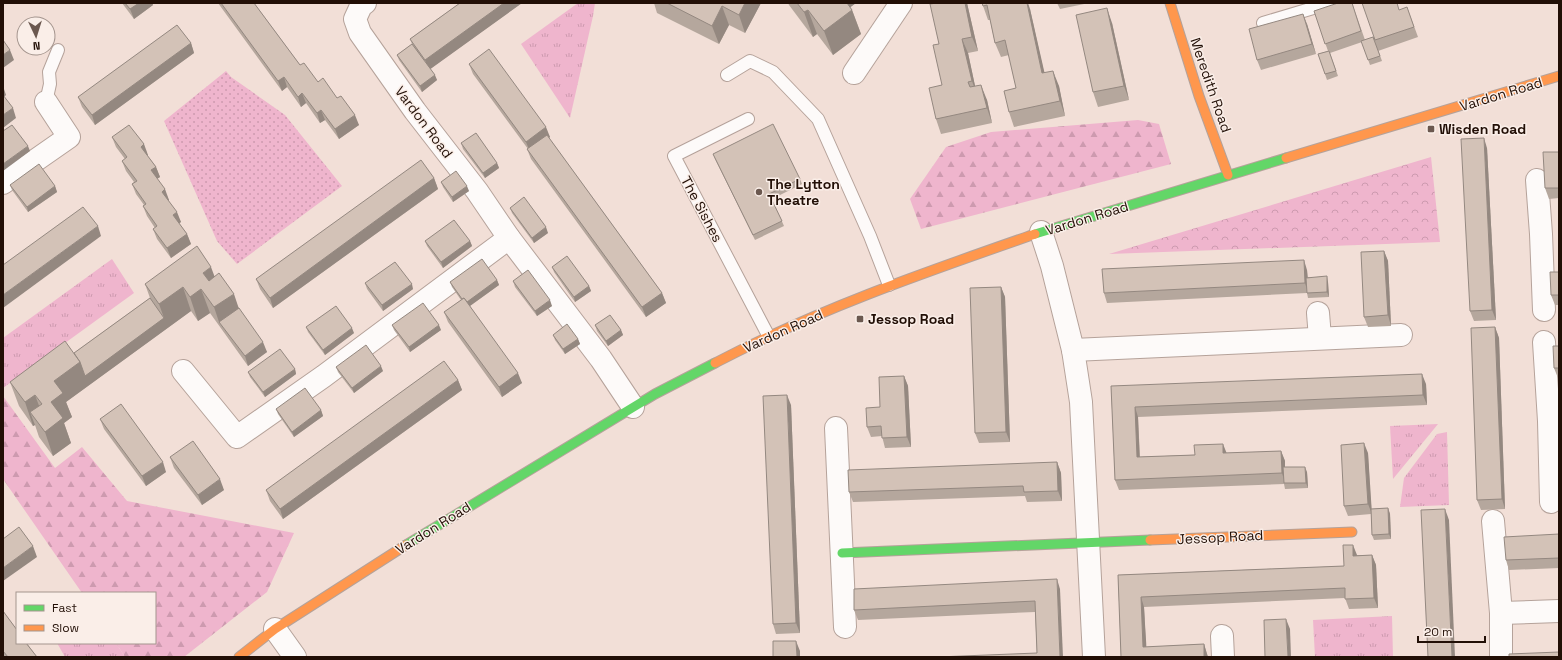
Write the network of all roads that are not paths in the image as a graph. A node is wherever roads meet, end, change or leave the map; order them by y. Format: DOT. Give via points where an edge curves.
graph roads {
  1 [pos="365,3"];
  2 [pos="901,3"];
  3 [pos="1170,3"];
  4 [pos="1330,3"];
  5 [pos="1263,23"];
  6 [pos="58,50"];
  7 [pos="854,73"];
  8 [pos="727,76"];
  9 [pos="1559,76"];
  10 [pos="46,102"];
  11 [pos="748,119"];
  12 [pos="1228,175"];
  13 [pos="1537,180"];
  14 [pos="3,183"];
  15 [pos="1041,232"];
  16 [pos="1550,234"];
  17 [pos="509,238"];
  18 [pos="889,285"];
  19 [pos="1544,310"];
  20 [pos="1318,313"];
  21 [pos="768,335"];
  22 [pos="1401,335"];
  23 [pos="1320,338"];
  24 [pos="1544,342"];
  25 [pos="1073,350"];
  26 [pos="183,371"];
  27 [pos="633,407"];
  28 [pos="1554,421"];
  29 [pos="836,428"];
  30 [pos="1551,502"];
  31 [pos="1493,521"];
  32 [pos="1352,532"];
  33 [pos="1088,544"];
  34 [pos="842,553"];
  35 [pos="1559,611"];
  36 [pos="1501,613"];
  37 [pos="845,627"];
  38 [pos="275,629"];
  39 [pos="1222,636"];
  40 [pos="239,657"];
  41 [pos="295,657"];
  42 [pos="1094,657"];
  43 [pos="1223,657"];
  44 [pos="1501,657"];
  1 -- 17 [label="street, Vardon Road" via="360,6 355,19 360,34"];
  2 -- 7 [label="street"];
  3 -- 12 [label="street, Meredith Road" via="1199,96"];
  4 -- 5 [label="lane"];
  6 -- 10 [label="lane" via="49,72 50,84"];
  8 -- 18 [label="lane" via="750,61 774,72 818,119"];
  9 -- 12 [label="street, Vardon Road"];
  10 -- 14 [label="street" via="69,136"];
  11 -- 21 [label="lane, The Sishes" via="674,156"];
  12 -- 15 [label="street, Vardon Road"];
  13 -- 16 [label="street"];
  15 -- 18 [label="street, Vardon Road"];
  15 -- 25 [label="street"];
  16 -- 19 [label="street"];
  17 -- 26 [label="street" via="324,376 237,437"];
  17 -- 27 [label="street, Vardon Road" via="601,359"];
  18 -- 21 [label="street, Vardon Road"];
  20 -- 23 [label="street"];
  21 -- 27 [label="street, Vardon Road"];
  22 -- 23 [label="street"];
  23 -- 25 [label="street"];
  24 -- 28 [label="street"];
  25 -- 33 [label="street" via="1081,402"];
  27 -- 38 [label="street, Vardon Road" via="438,524"];
  28 -- 30 [label="street"];
  29 -- 34 [label="street"];
  31 -- 36 [label="street"];
  32 -- 33 [label="street, Jessop Road"];
  33 -- 34 [label="street, Jessop Road"];
  33 -- 42 [label="street"];
  34 -- 37 [label="street"];
  35 -- 36 [label="street"];
  36 -- 44 [label="street"];
  38 -- 40 [label="street, Vardon Road"];
  38 -- 41 [label="street"];
  39 -- 43 [label="street"];
}
